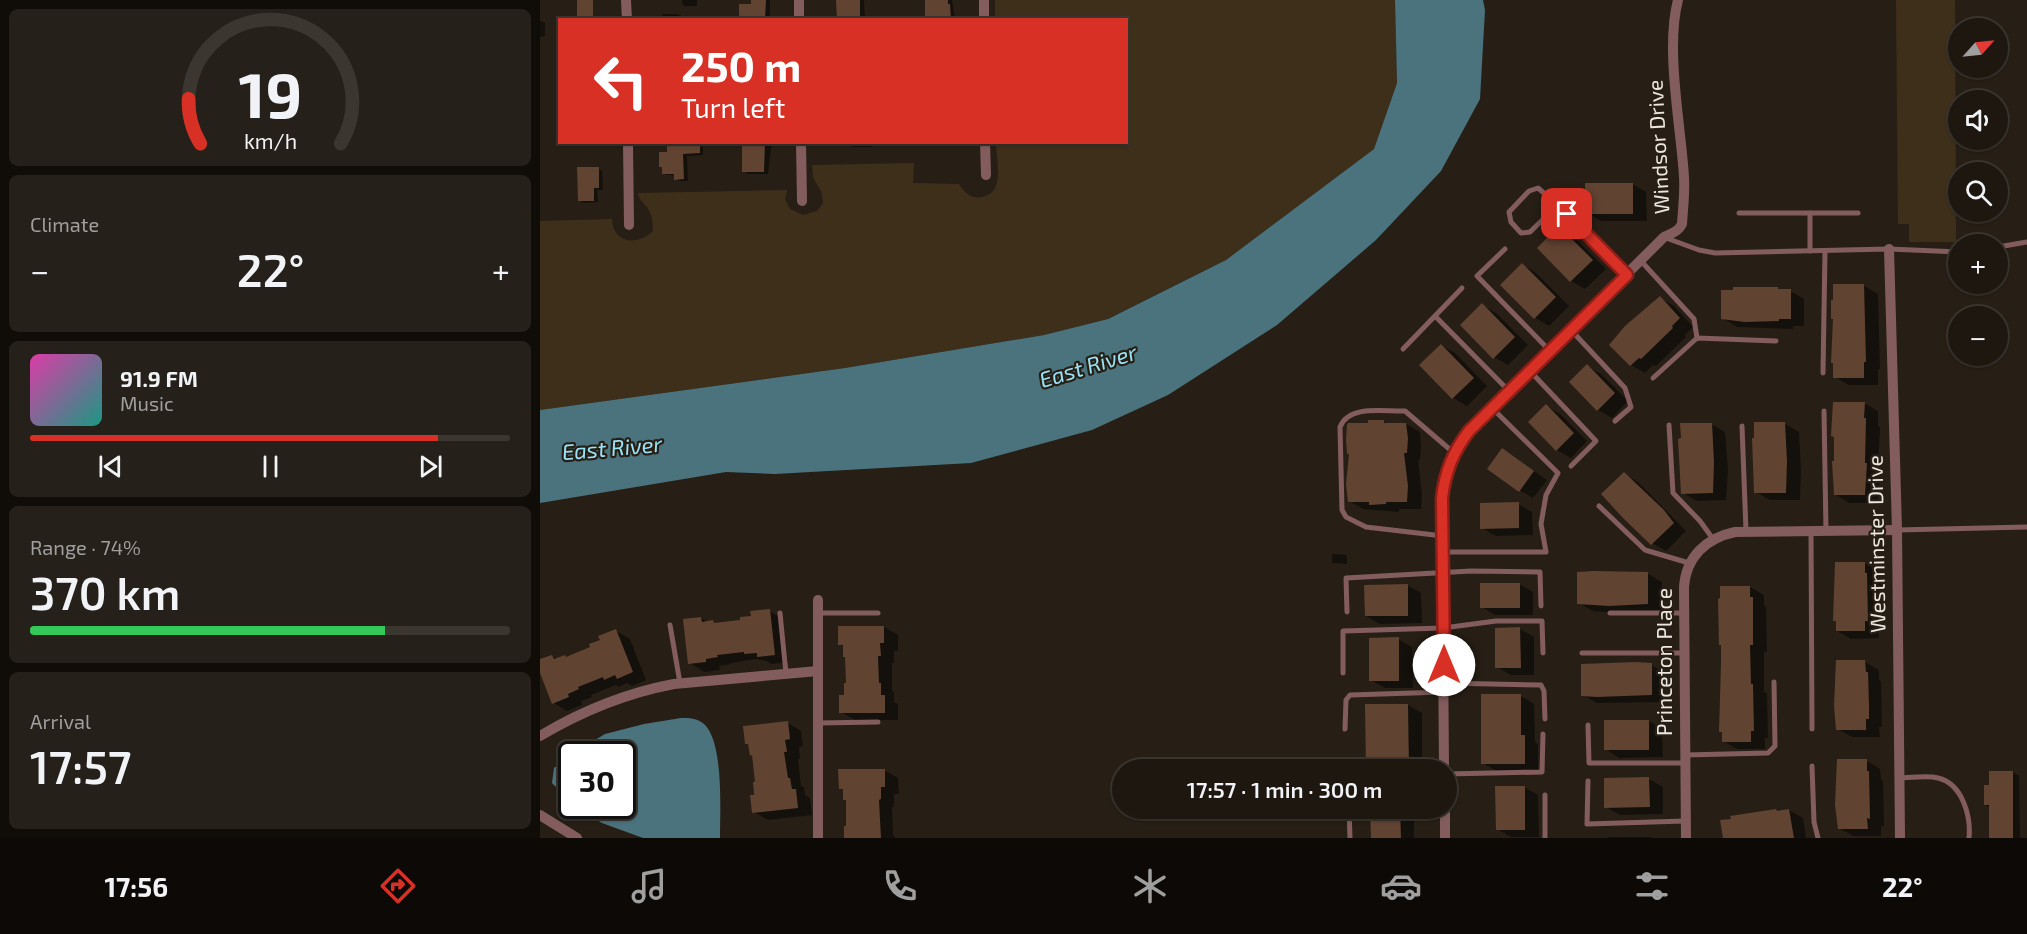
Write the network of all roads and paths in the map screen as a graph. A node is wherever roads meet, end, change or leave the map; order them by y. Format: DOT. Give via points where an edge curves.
graph roads {
  1 [pos="626,0"];
  2 [pos="799,0"];
  3 [pos="984,0"];
  4 [pos="1678,0"];
  5 [pos="627,18"];
  6 [pos="799,18"];
  7 [pos="984,18"];
  8 [pos="628,144"];
  9 [pos="801,144"];
  10 [pos="986,144"];
  11 [pos="986,175"];
  12 [pos="802,201"];
  13 [pos="1558,205"];
  14 [pos="1739,213"];
  15 [pos="1810,213"];
  16 [pos="1857,213"];
  17 [pos="629,225"];
  18 [pos="1664,237"];
  19 [pos="2027,242"];
  20 [pos="2008,245"];
  21 [pos="1505,249"];
  22 [pos="1889,249"];
  23 [pos="1810,251"];
  24 [pos="1825,251"];
  25 [pos="1948,252"];
  26 [pos="1641,261"];
  27 [pos="1627,275"];
  28 [pos="1462,288"];
  29 [pos="1435,316"];
  30 [pos="1571,330"];
  31 [pos="1697,338"];
  32 [pos="1776,341"];
  33 [pos="1403,349"];
  34 [pos="1550,351"];
  35 [pos="1530,371"];
  36 [pos="1823,373"];
  37 [pos="1653,378"];
  38 [pos="1509,391"];
  39 [pos="1492,408"];
  40 [pos="1824,411"];
  41 [pos="1615,421"];
  42 [pos="1669,425"];
  43 [pos="1742,426"];
  44 [pos="1454,453"];
  45 [pos="1571,466"];
  46 [pos="1599,506"];
  47 [pos="2027,527"];
  48 [pos="1897,530"];
  49 [pos="1746,531"];
  50 [pos="1811,531"];
  51 [pos="1826,531"];
  52 [pos="1443,536"];
  53 [pos="1713,539"];
  54 [pos="1443,552"];
  55 [pos="1689,563"];
  56 [pos="1443,574"];
  57 [pos="818,600"];
  58 [pos="1541,606"];
  59 [pos="1347,612"];
  60 [pos="780,613"];
  61 [pos="818,613"];
  62 [pos="878,613"];
  63 [pos="1610,613"];
  64 [pos="1684,613"];
  65 [pos="670,625"];
  66 [pos="1443,628"];
  67 [pos="1543,653"];
  68 [pos="1582,653"];
  69 [pos="1684,653"];
  70 [pos="818,671"];
  71 [pos="1343,673"];
  72 [pos="786,674"];
  73 [pos="1774,682"];
  74 [pos="680,683"];
  75 [pos="1444,688"];
  76 [pos="1545,719"];
  77 [pos="878,722"];
  78 [pos="818,723"];
  79 [pos="1588,725"];
  80 [pos="1345,729"];
  81 [pos="1812,729"];
  82 [pos="1543,734"];
  83 [pos="540,735"];
  84 [pos="1444,759"];
  85 [pos="1685,759"];
  86 [pos="1812,766"];
  87 [pos="1457,774"];
  88 [pos="1899,778"];
  89 [pos="1588,781"];
  90 [pos="1545,795"];
  91 [pos="540,815"];
  92 [pos="1349,819"];
  93 [pos="1445,819"];
  94 [pos="1685,821"];
  95 [pos="577,838"];
  96 [pos="818,838"];
  97 [pos="1350,838"];
  98 [pos="1445,838"];
  99 [pos="1545,838"];
  100 [pos="1686,838"];
  101 [pos="1818,838"];
  102 [pos="1900,838"];
  103 [pos="1969,838"];
  1 -- 5 [label="street"];
  2 -- 6 [label="street"];
  3 -- 7 [label="street"];
  4 -- 18 [label="street, Windsor Drive" via="1674,54 1684,195 1682,224"];
  8 -- 17 [label="street"];
  9 -- 12 [label="street"];
  10 -- 11 [label="street"];
  13 -- 13 [label="lane" via="1538,188 1529,191 1509,216 1521,232 1530,232"];
  13 -- 27 [label="lane"];
  14 -- 15 [label="lane"];
  15 -- 16 [label="lane"];
  15 -- 23 [label="lane"];
  18 -- 23 [label="lane" via="1715,253"];
  18 -- 26 [label="street, Windsor Drive"];
  19 -- 20 [label="lane"];
  21 -- 34 [label="lane" via="1477,276"];
  22 -- 24 [label="lane"];
  22 -- 25 [label="lane"];
  22 -- 48 [label="street, Westminster Drive"];
  23 -- 24 [label="lane"];
  24 -- 36 [label="lane"];
  26 -- 27 [label="street, Windsor Drive"];
  26 -- 31 [label="lane" via="1694,319"];
  27 -- 30 [label="street, Windsor Drive"];
  28 -- 29 [label="lane"];
  29 -- 33 [label="lane"];
  29 -- 38 [label="lane"];
  30 -- 34 [label="street, Windsor Drive"];
  30 -- 41 [label="lane" via="1625,388 1632,407"];
  31 -- 32 [label="lane"];
  31 -- 37 [label="lane"];
  34 -- 35 [label="street, Windsor Drive"];
  35 -- 38 [label="street, Windsor Drive"];
  35 -- 45 [label="lane" via="1596,441"];
  38 -- 39 [label="street, Windsor Drive"];
  39 -- 44 [label="street, Windsor Drive"];
  39 -- 54 [label="lane" via="1558,473 1544,504 1541,524 1546,552"];
  40 -- 51 [label="lane"];
  42 -- 53 [label="lane" via="1673,493"];
  43 -- 49 [label="lane"];
  44 -- 52 [label="street, Windsor Drive" via="1444,480"];
  44 -- 52 [label="lane" via="1405,411 1357,412 1346,417 1340,427 1342,510 1346,517 1366,527"];
  46 -- 55 [label="lane" via="1645,550"];
  47 -- 48 [label="lane"];
  48 -- 51 [label="street, Princeton Place"];
  48 -- 88 [label="street, Westminster Drive"];
  49 -- 50 [label="street, Princeton Place"];
  49 -- 53 [label="street, Princeton Place"];
  50 -- 51 [label="street, Princeton Place"];
  50 -- 81 [label="lane"];
  52 -- 54 [label="street, Windsor Drive"];
  53 -- 55 [label="street, Princeton Place"];
  54 -- 56 [label="street, Windsor Drive"];
  55 -- 64 [label="street, Princeton Place" via="1684,578"];
  56 -- 58 [label="lane" via="1540,572"];
  56 -- 59 [label="lane" via="1346,578"];
  56 -- 66 [label="street, Windsor Drive"];
  57 -- 61 [label="street"];
  60 -- 72 [label="lane"];
  61 -- 62 [label="lane"];
  61 -- 70 [label="street"];
  63 -- 64 [label="lane"];
  64 -- 69 [label="street, Princeton Place"];
  65 -- 74 [label="lane"];
  66 -- 67 [label="lane" via="1496,621 1542,621"];
  66 -- 71 [label="lane" via="1343,631"];
  66 -- 75 [label="street, Windsor Drive"];
  68 -- 69 [label="lane"];
  69 -- 85 [label="street, Princeton Place"];
  70 -- 72 [label="street"];
  70 -- 78 [label="street"];
  72 -- 74 [label="street"];
  73 -- 85 [label="lane" via="1775,746 1768,753"];
  74 -- 83 [label="street" via="604,703"];
  75 -- 76 [label="lane" via="1541,685"];
  75 -- 80 [label="lane" via="1350,695 1346,700"];
  75 -- 84 [label="street, Windsor Drive"];
  77 -- 78 [label="lane"];
  78 -- 96 [label="street"];
  79 -- 85 [label="lane" via="1589,763"];
  82 -- 87 [label="lane" via="1542,772"];
  85 -- 94 [label="street, Princeton Place"];
  86 -- 101 [label="lane"];
  88 -- 102 [label="street, Westminster Drive"];
  88 -- 103 [label="lane" via="1939,778 1954,789 1966,807"];
  89 -- 94 [label="lane" via="1587,824"];
  90 -- 99 [label="lane"];
  91 -- 95 [label="street"];
  92 -- 97 [label="lane"];
  93 -- 98 [label="street"];
  94 -- 100 [label="street, Princeton Place"];
}
